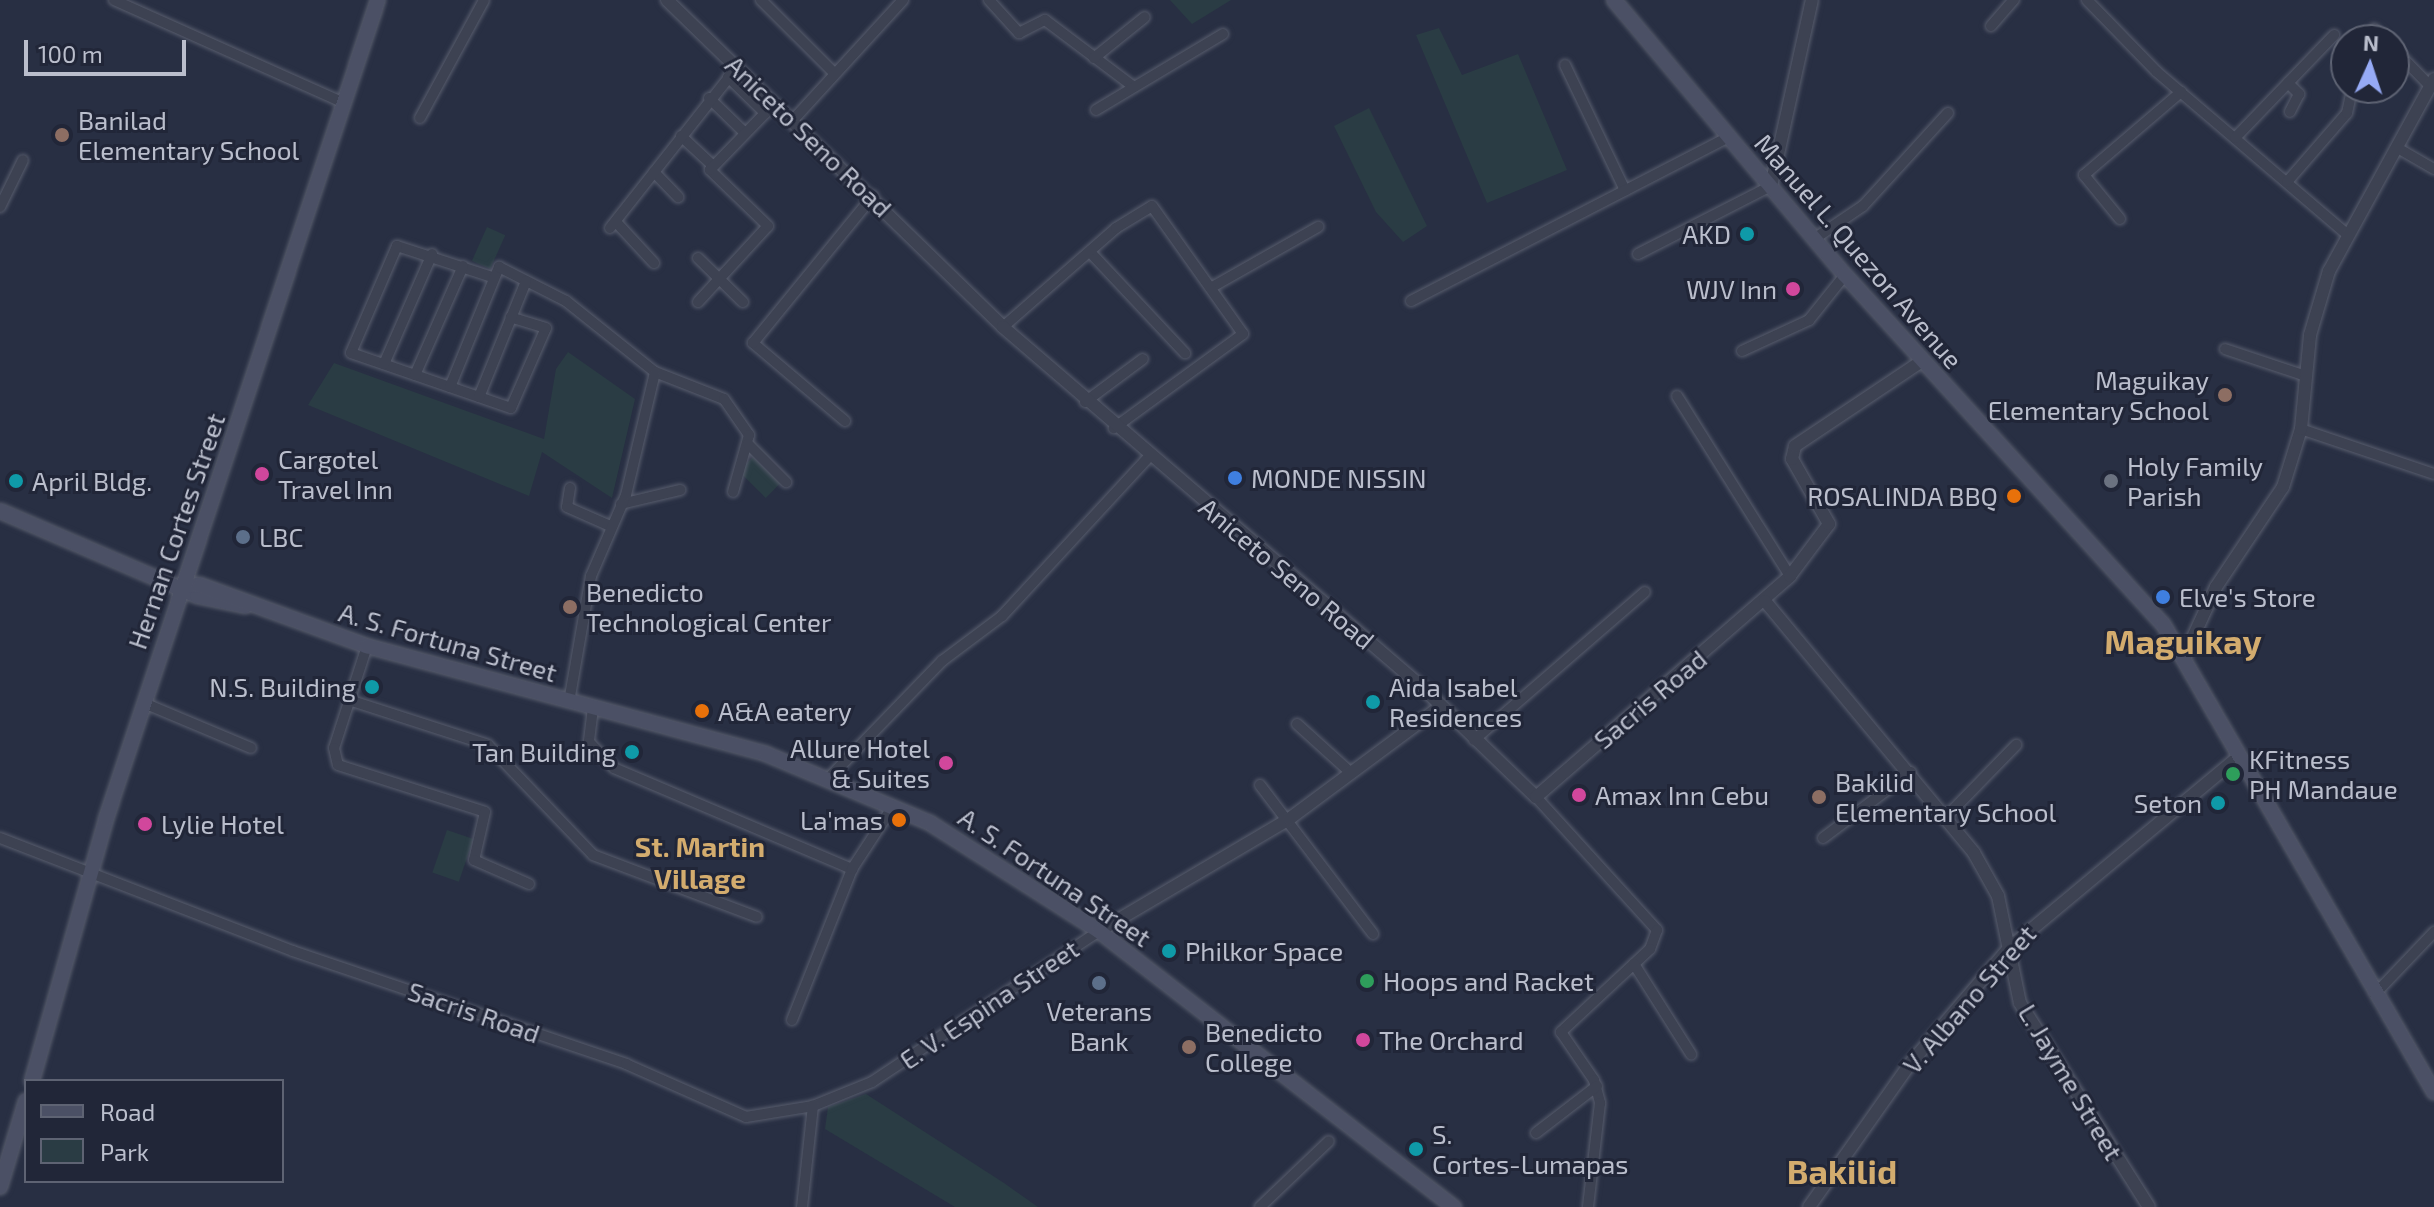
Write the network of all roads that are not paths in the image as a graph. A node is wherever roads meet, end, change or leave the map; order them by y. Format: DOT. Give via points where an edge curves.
graph roads {
  1 [pos="114,0"];
  2 [pos="378,0"];
  3 [pos="484,0"];
  4 [pos="667,0"];
  5 [pos="761,0"];
  6 [pos="903,0"];
  7 [pos="989,0"];
  8 [pos="1614,0"];
  9 [pos="1812,0"];
  10 [pos="2014,0"];
  11 [pos="2087,0"];
  12 [pos="1145,17"];
  13 [pos="1991,26"];
  14 [pos="1223,34"];
  15 [pos="2330,39"];
  16 [pos="1094,58"];
  17 [pos="2410,63"];
  18 [pos="1565,65"];
  19 [pos="732,72"];
  20 [pos="834,73"];
  21 [pos="2288,83"];
  22 [pos="2432,83"];
  23 [pos="1134,87"];
  24 [pos="2181,92"];
  25 [pos="709,98"];
  26 [pos="344,103"];
  27 [pos="775,103"];
  28 [pos="2349,104"];
  29 [pos="1096,110"];
  30 [pos="2290,112"];
  31 [pos="765,113"];
  32 [pos="1948,113"];
  33 [pos="420,118"];
  34 [pos="793,120"];
  35 [pos="744,132"];
  36 [pos="681,136"];
  37 [pos="1729,137"];
  38 [pos="2235,138"];
  39 [pos="2401,150"];
  40 [pos="23,160"];
  41 [pos="711,164"];
  42 [pos="2434,169"];
  43 [pos="654,172"];
  44 [pos="0,176"];
  45 [pos="12,181"];
  46 [pos="2287,182"];
  47 [pos="1771,186"];
  48 [pos="1625,190"];
  49 [pos="873,196"];
  50 [pos="678,197"];
  51 [pos="0,207"];
  52 [pos="2120,219"];
  53 [pos="1318,227"];
  54 [pos="2347,234"];
  55 [pos="1814,239"];
  56 [pos="1090,252"];
  57 [pos="432,254"];
  58 [pos="1638,254"];
  59 [pos="698,258"];
  60 [pos="654,263"];
  61 [pos="463,266"];
  62 [pos="1845,275"];
  63 [pos="492,277"];
  64 [pos="719,279"];
  65 [pos="526,281"];
  66 [pos="1214,286"];
  67 [pos="1411,301"];
  68 [pos="698,302"];
  69 [pos="743,302"];
  70 [pos="511,317"];
  71 [pos="1003,327"];
  72 [pos="2225,349"];
  73 [pos="1742,351"];
  74 [pos="1185,353"];
  75 [pos="1143,359"];
  76 [pos="1922,361"];
  77 [pos="384,364"];
  78 [pos="655,372"];
  79 [pos="415,375"];
  80 [pos="2306,376"];
  81 [pos="450,387"];
  82 [pos="1677,396"];
  83 [pos="479,397"];
  84 [pos="1085,402"];
  85 [pos="845,421"];
  86 [pos="1114,428"];
  87 [pos="2301,429"];
  88 [pos="748,444"];
  89 [pos="1148,458"];
  90 [pos="2434,474"];
  91 [pos="786,482"];
  92 [pos="570,488"];
  93 [pos="680,490"];
  94 [pos="733,492"];
  95 [pos="621,504"];
  96 [pos="0,511"];
  97 [pos="608,525"];
  98 [pos="1790,576"];
  99 [pos="183,586"];
  100 [pos="1645,592"];
  101 [pos="1765,601"];
  102 [pos="367,646"];
  103 [pos="2184,657"];
  104 [pos="349,700"];
  105 [pos="569,702"];
  106 [pos="144,703"];
  107 [pos="1440,707"];
  108 [pos="593,708"];
  109 [pos="1297,724"];
  110 [pos="1474,740"];
  111 [pos="2016,745"];
  112 [pos="251,748"];
  113 [pos="2236,759"];
  114 [pos="1911,772"];
  115 [pos="1351,773"];
  116 [pos="828,779"];
  117 [pos="1260,785"];
  118 [pos="1536,797"];
  119 [pos="893,806"];
  120 [pos="1948,815"];
  121 [pos="1289,819"];
  122 [pos="0,838"];
  123 [pos="1823,838"];
  124 [pos="92,868"];
  125 [pos="852,869"];
  126 [pos="529,884"];
  127 [pos="757,917"];
  128 [pos="1099,931"];
  129 [pos="2434,932"];
  130 [pos="1373,934"];
  131 [pos="2009,948"];
  132 [pos="1634,964"];
  133 [pos="2375,994"];
  134 [pos="792,1020"];
  135 [pos="1691,1054"];
  136 [pos="33,1079"];
  137 [pos="1597,1086"];
  138 [pos="858,1089"];
  139 [pos="2434,1092"];
  140 [pos="813,1106"];
  141 [pos="24,1108"];
  142 [pos="1536,1133"];
  143 [pos="1329,1141"];
  144 [pos="0,1187"];
  145 [pos="802,1207"];
  146 [pos="1260,1207"];
  147 [pos="1454,1207"];
  148 [pos="1588,1207"];
  149 [pos="1809,1207"];
  150 [pos="2149,1207"];
  1 -- 26 [label="street"];
  2 -- 26 [label="main road, Hernan Cortes Street"];
  3 -- 33 [label="street"];
  4 -- 19 [label="street, Aniceto Seno Road"];
  5 -- 20 [label="street"];
  6 -- 20 [label="street"];
  7 -- 16 [label="street" via="1019,33 1045,20"];
  8 -- 37 [label="main road, Manuel L. Quezon Avenue"];
  9 -- 47 [label="street"];
  10 -- 13 [label="street"];
  11 -- 24 [label="street"];
  12 -- 16 [label="street"];
  14 -- 23 [label="street"];
  15 -- 21 [label="street"];
  16 -- 23 [label="street"];
  17 -- 22 [label="street"];
  18 -- 48 [label="street"];
  19 -- 25 [label="street"];
  19 -- 27 [label="street, Aniceto Seno Road"];
  19 -- 31 [label="street"];
  20 -- 34 [label="street"];
  21 -- 30 [label="street" via="2299,94"];
  21 -- 38 [label="street"];
  22 -- 39 [label="street"];
  23 -- 29 [label="street"];
  24 -- 38 [label="street"];
  24 -- 52 [label="street" via="2084,175"];
  25 -- 35 [label="street"];
  25 -- 36 [label="street"];
  26 -- 99 [label="main road, Hernan Cortes Street"];
  27 -- 34 [label="street, Aniceto Seno Road"];
  27 -- 64 [label="street" via="710,170 768,226"];
  28 -- 46 [label="street" via="2347,113"];
  32 -- 55 [label="street" via="1863,206"];
  34 -- 49 [label="street, Aniceto Seno Road"];
  36 -- 41 [label="street"];
  36 -- 43 [label="street"];
  37 -- 47 [label="main road, Manuel L. Quezon Avenue"];
  37 -- 48 [label="street"];
  38 -- 46 [label="street"];
  39 -- 42 [label="street"];
  39 -- 54 [label="street"];
  40 -- 45 [label="street"];
  43 -- 50 [label="street"];
  43 -- 60 [label="street" via="613,225"];
  44 -- 45 [label="street"];
  45 -- 51 [label="street"];
  46 -- 54 [label="street"];
  47 -- 55 [label="main road, Manuel L. Quezon Avenue"];
  47 -- 58 [label="street"];
  48 -- 67 [label="street"];
  49 -- 71 [label="street, Aniceto Seno Road"];
  49 -- 85 [label="street" via="753,343"];
  53 -- 66 [label="street"];
  54 -- 80 [label="street" via="2310,335"];
  55 -- 62 [label="main road, Manuel L. Quezon Avenue"];
  56 -- 66 [label="street" via="1152,206"];
  56 -- 71 [label="street"];
  56 -- 74 [label="street"];
  57 -- 61 [label="street"];
  57 -- 77 [label="street"];
  57 -- 77 [label="street" via="404,244 391,251 351,353"];
  59 -- 64 [label="street"];
  61 -- 63 [label="street"];
  61 -- 79 [label="street"];
  62 -- 73 [label="street" via="1809,320"];
  62 -- 76 [label="main road, Manuel L. Quezon Avenue"];
  63 -- 65 [label="street" via="499,267"];
  63 -- 81 [label="street"];
  64 -- 68 [label="street"];
  64 -- 69 [label="street"];
  65 -- 70 [label="street"];
  65 -- 78 [label="street" via="566,301"];
  66 -- 86 [label="street" via="1240,339"];
  70 -- 83 [label="street"];
  70 -- 83 [label="street" via="546,328 511,408"];
  71 -- 84 [label="street, Aniceto Seno Road"];
  72 -- 80 [label="street"];
  75 -- 84 [label="street"];
  76 -- 98 [label="street, Sacris Road" via="1795,446 1792,459 1829,524"];
  76 -- 103 [label="main road, Manuel L. Quezon Avenue" via="2142,597"];
  77 -- 79 [label="street"];
  78 -- 88 [label="street" via="724,399"];
  78 -- 95 [label="street"];
  79 -- 81 [label="street"];
  80 -- 87 [label="street"];
  81 -- 83 [label="street"];
  82 -- 98 [label="street"];
  84 -- 86 [label="street, Aniceto Seno Road"];
  86 -- 89 [label="street, Aniceto Seno Road"];
  87 -- 90 [label="street"];
  87 -- 103 [label="street" via="2283,487 2216,587"];
  88 -- 91 [label="street"];
  88 -- 94 [label="street"];
  89 -- 107 [label="street, Aniceto Seno Road"];
  89 -- 116 [label="street" via="1002,616 942,661"];
  92 -- 97 [label="street" via="567,507"];
  93 -- 95 [label="street"];
  95 -- 97 [label="street"];
  96 -- 99 [label="main road, A. S. Fortuna Street"];
  97 -- 105 [label="street" via="591,576"];
  98 -- 101 [label="street, Sacris Road"];
  99 -- 102 [label="main road, A. S. Fortuna Street" via="236,610 245,606"];
  99 -- 106 [label="main road, Hernan Cortes Street"];
  100 -- 110 [label="street"];
  101 -- 114 [label="street, L. Jayme Street"];
  101 -- 118 [label="street, Sacris Road"];
  102 -- 104 [label="street"];
  102 -- 105 [label="main road, A. S. Fortuna Street"];
  103 -- 113 [label="main road, Manuel L. Quezon Avenue"];
  104 -- 126 [label="street" via="334,748 338,765 485,812 474,860"];
  104 -- 127 [label="street" via="488,745 593,855"];
  105 -- 108 [label="main road, A. S. Fortuna Street"];
  106 -- 112 [label="street"];
  106 -- 124 [label="main road, Hernan Cortes Street"];
  107 -- 110 [label="street, Aniceto Seno Road"];
  107 -- 115 [label="street, E. V. Espina Street"];
  108 -- 116 [label="main road, A. S. Fortuna Street" via="766,754"];
  108 -- 125 [label="street" via="589,742 614,768"];
  109 -- 115 [label="street"];
  110 -- 118 [label="street, Aniceto Seno Road"];
  111 -- 120 [label="street"];
  113 -- 131 [label="street, V. Albano Street"];
  113 -- 133 [label="main road, Manuel L. Quezon Avenue"];
  114 -- 120 [label="street, L. Jayme Street"];
  114 -- 123 [label="street"];
  115 -- 121 [label="street, E. V. Espina Street"];
  116 -- 119 [label="main road, A. S. Fortuna Street"];
  117 -- 121 [label="street"];
  118 -- 132 [label="street, Aniceto Seno Road" via="1654,924 1650,949"];
  119 -- 125 [label="street"];
  119 -- 128 [label="main road, A. S. Fortuna Street" via="979,851"];
  120 -- 131 [label="street, L. Jayme Street" via="1998,896"];
  121 -- 128 [label="street, E. V. Espina Street"];
  121 -- 130 [label="street"];
  122 -- 124 [label="street, Sacris Road"];
  124 -- 136 [label="main road, Hernan Cortes Street"];
  124 -- 140 [label="street, Sacris Road" via="293,951 626,1064 727,1114"];
  125 -- 134 [label="street"];
  128 -- 138 [label="street, E. V. Espina Street"];
  128 -- 147 [label="main road, A. S. Fortuna Street"];
  129 -- 133 [label="street"];
  131 -- 149 [label="street, V. Albano Street" via="1909,1065"];
  131 -- 150 [label="street, L. Jayme Street" via="2020,1003"];
  132 -- 135 [label="street"];
  132 -- 137 [label="street, Aniceto Seno Road" via="1561,1032"];
  133 -- 139 [label="main road, Manuel L. Quezon Avenue"];
  137 -- 142 [label="street"];
  137 -- 148 [label="street" via="1599,1154"];
  138 -- 140 [label="street, Sacris Road"];
  140 -- 145 [label="street"];
  141 -- 144 [label="main road"];
  143 -- 146 [label="street"];
}
